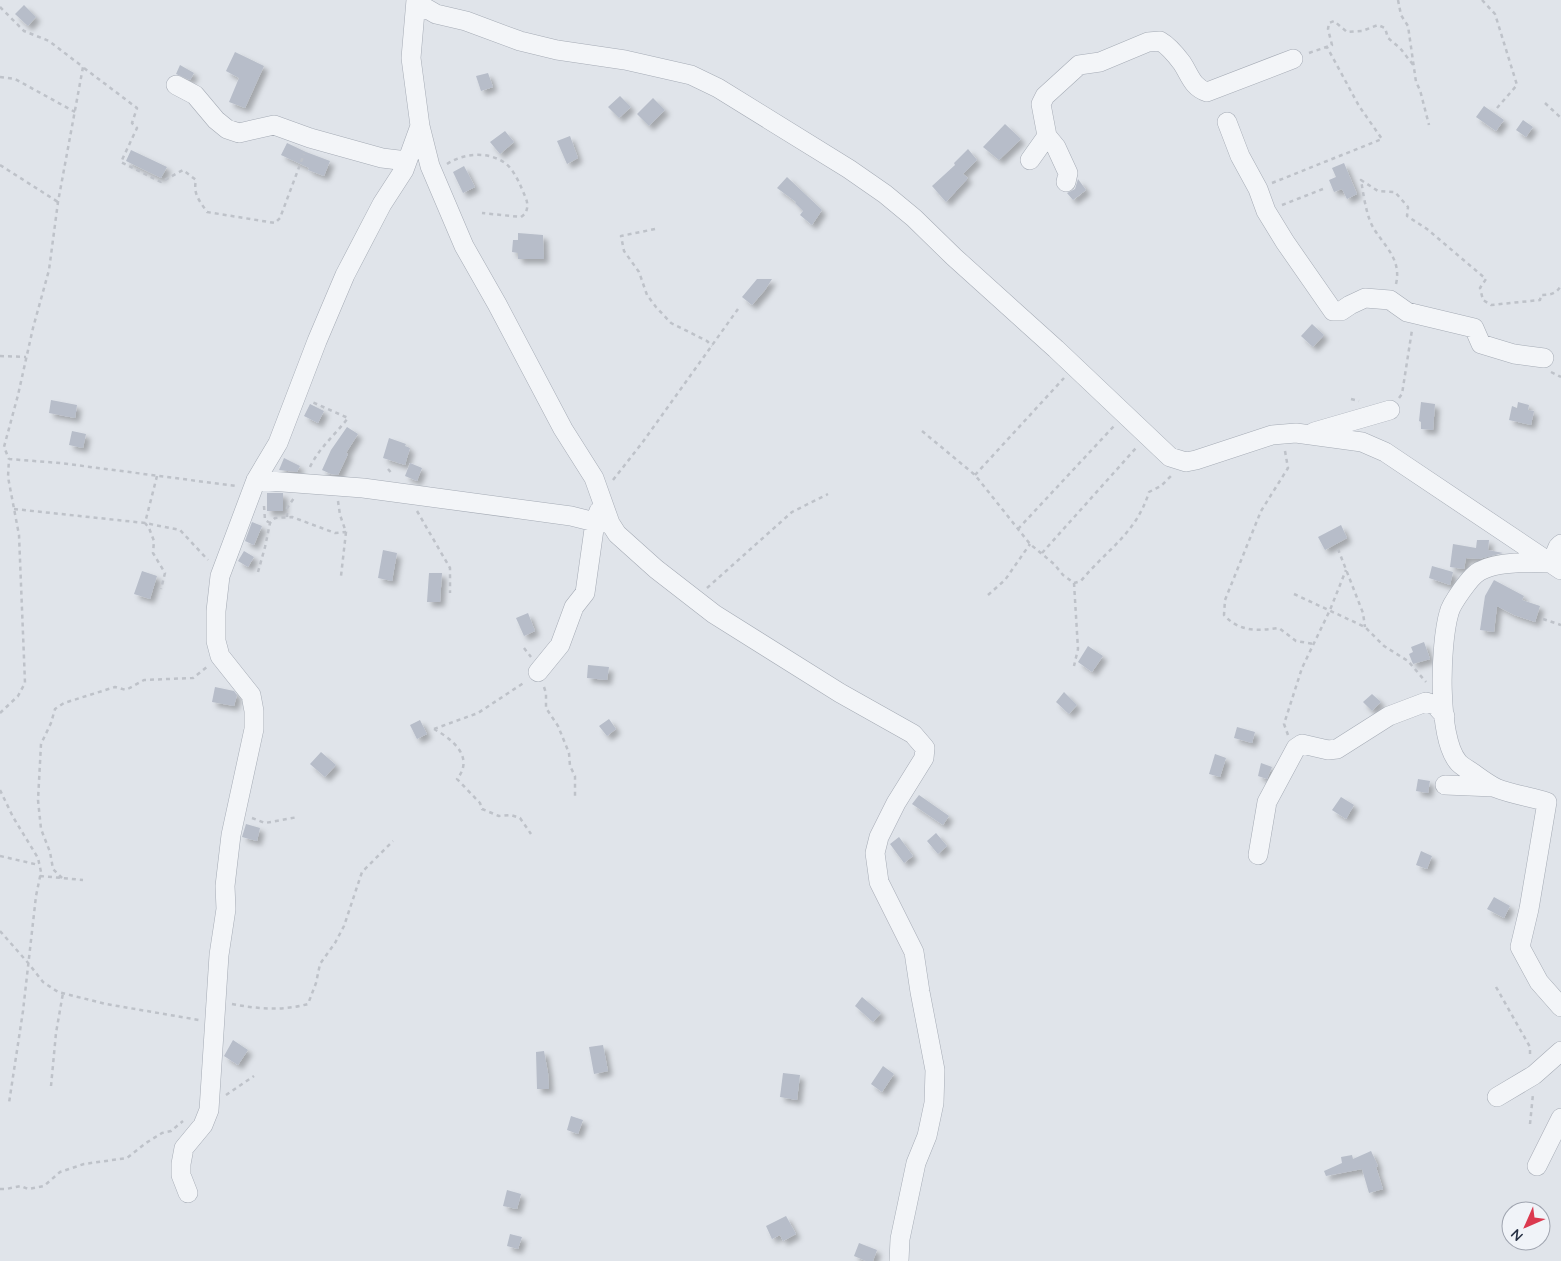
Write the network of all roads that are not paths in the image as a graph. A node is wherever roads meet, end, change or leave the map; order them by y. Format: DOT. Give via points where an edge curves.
graph roads {
  1 [pos="417,0"];
  2 [pos="1293,59"];
  3 [pos="176,85"];
  4 [pos="1227,122"];
  5 [pos="420,126"];
  6 [pos="1047,136"];
  7 [pos="1030,160"];
  8 [pos="407,161"];
  9 [pos="1066,182"];
  10 [pos="1544,358"];
  11 [pos="1390,410"];
  12 [pos="1306,434"];
  13 [pos="255,484"];
  14 [pos="602,522"];
  15 [pos="1561,544"];
  16 [pos="1556,567"];
  17 [pos="538,672"];
  18 [pos="1445,716"];
  19 [pos="1445,785"];
  20 [pos="1495,788"];
  21 [pos="1258,855"];
  22 [pos="1561,1007"];
  23 [pos="1561,1051"];
  24 [pos="1497,1097"];
  25 [pos="1561,1118"];
  26 [pos="1537,1166"];
  27 [pos="188,1193"];
  28 [pos="899,1261"];
  1 -- 5 [label="street" via="411,58"];
  1 -- 12 [label="street" via="436,14 466,21 520,41 690,75 718,88 850,168 914,218 1170,457 1186,462 1272,435"];
  2 -- 6 [label="street" via="1207,92 1198,89 1167,45 1160,40 1148,42 1071,71 1041,104"];
  3 -- 8 [label="street" via="195,95 227,129 239,133 274,125 382,158"];
  4 -- 10 [label="street" via="1266,211 1333,311 1365,298 1390,300 1407,312 1474,328 1481,344 1514,354"];
  5 -- 8 [label="street"];
  5 -- 14 [label="street" via="434,174 464,246 594,478"];
  6 -- 7 [label="street"];
  6 -- 9 [label="street" via="1068,173"];
  8 -- 13 [label="street" via="345,275 278,443"];
  11 -- 12 [label="street"];
  12 -- 16 [label="street" via="1362,442 1385,452"];
  13 -- 14 [label="street" via="303,483 363,488"];
  13 -- 27 [label="street" via="220,576 216,611 216,641 220,656 251,695 254,729 236,812 225,886 226,909 219,955 209,1106 203,1125 184,1148 181,1164"];
  14 -- 17 [label="street" via="585,593 574,607 560,645"];
  14 -- 28 [label="street" via="714,614 840,693 913,734 925,748 924,758 878,837 875,853 879,882 914,952 935,1070 934,1103 927,1136 916,1163 900,1240"];
  15 -- 16 [label="street"];
  16 -- 18 [label="street" via="1534,562 1499,565 1480,570 1472,576 1449,611 1442,648"];
  18 -- 20 [label="street" via="1451,750 1458,763"];
  18 -- 21 [label="street" via="1435,705 1426,702 1389,716 1337,749 1302,744 1296,748 1267,802"];
  19 -- 20 [label="street"];
  20 -- 22 [label="street" via="1547,802 1520,947 1539,982"];
  23 -- 24 [label="street" via="1530,1077"];
  25 -- 26 [label="street"];
}
